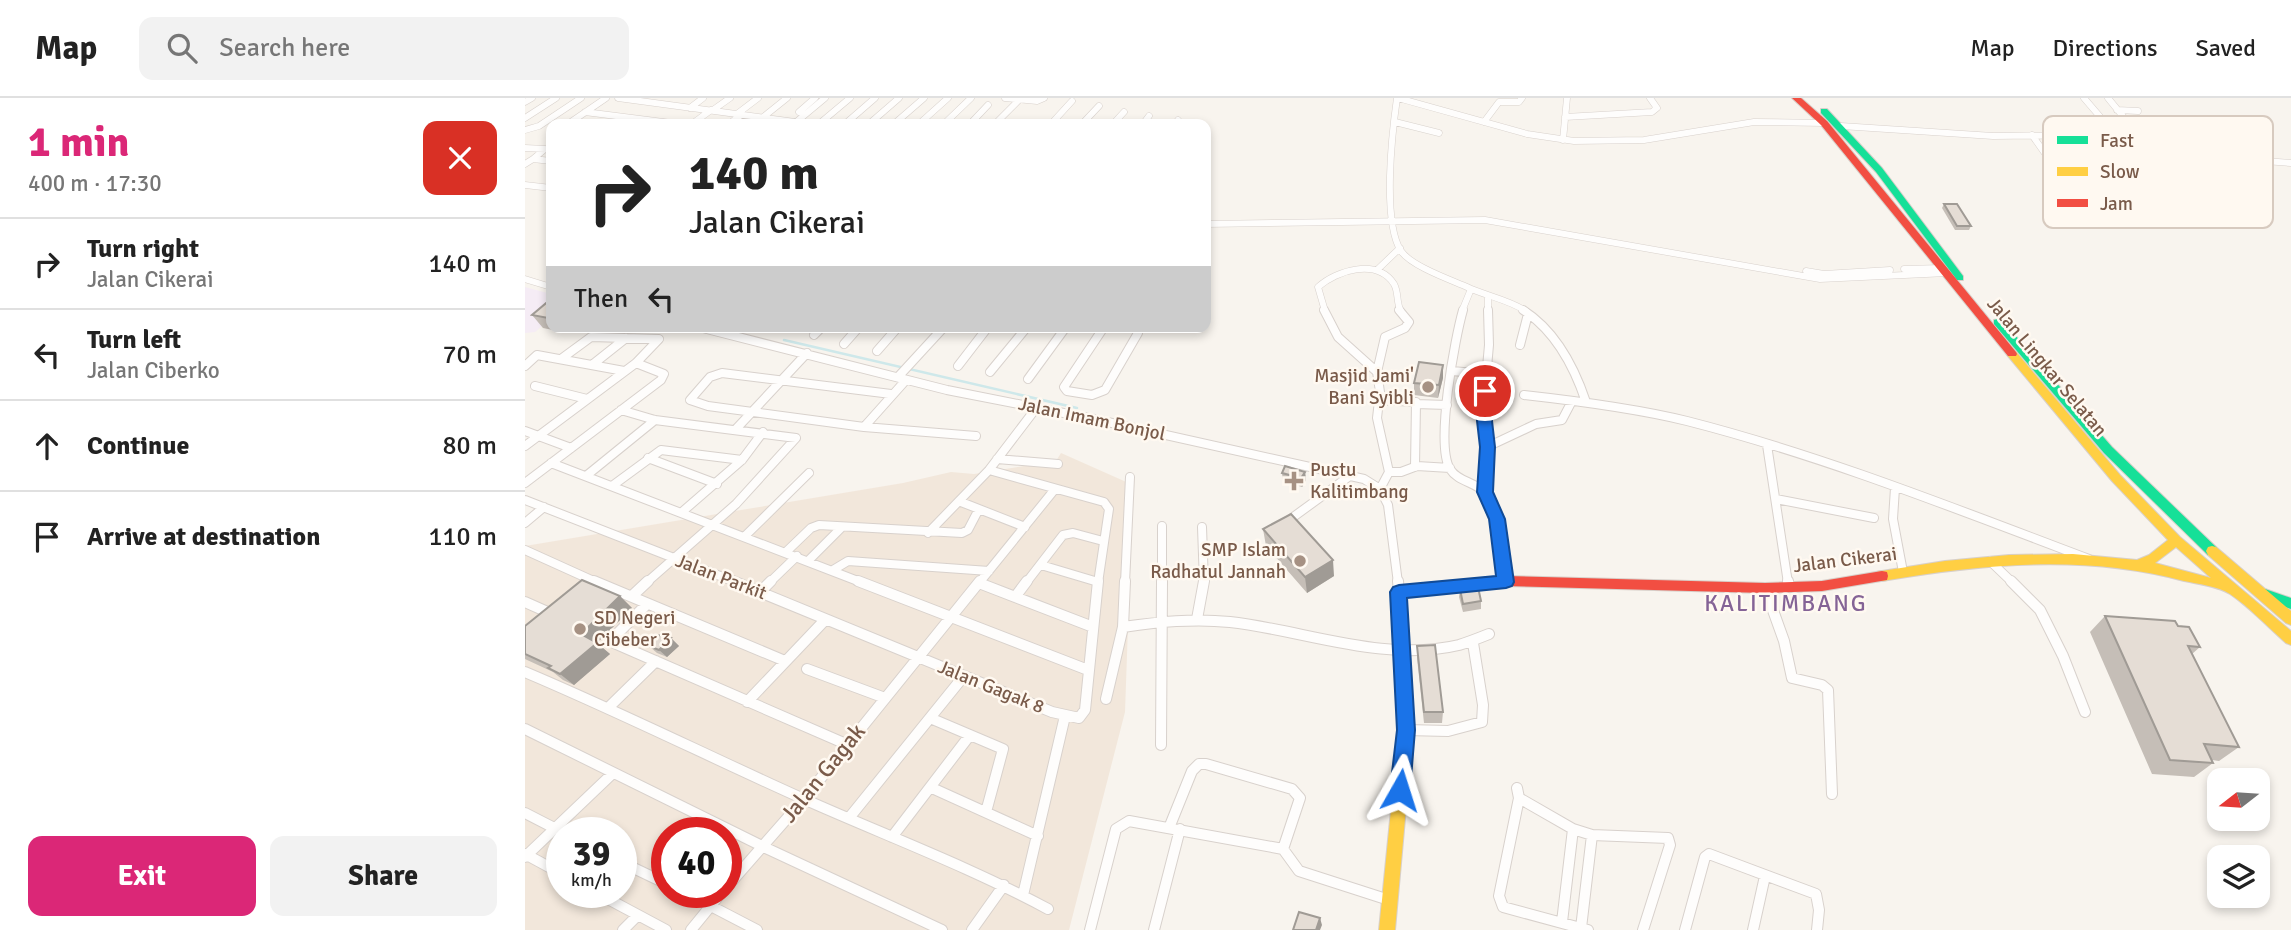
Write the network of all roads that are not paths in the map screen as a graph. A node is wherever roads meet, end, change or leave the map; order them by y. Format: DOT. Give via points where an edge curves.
graph roads {
  1 [pos="532,98"];
  2 [pos="556,98"];
  3 [pos="581,98"];
  4 [pos="606,98"];
  5 [pos="618,98"];
  6 [pos="703,98"];
  7 [pos="730,98"];
  8 [pos="758,98"];
  9 [pos="787,98"];
  10 [pos="815,98"];
  11 [pos="825,98"];
  12 [pos="850,98"];
  13 [pos="875,98"];
  14 [pos="899,98"];
  15 [pos="924,98"];
  16 [pos="948,98"];
  17 [pos="971,98"];
  18 [pos="1005,98"];
  19 [pos="1398,98"];
  20 [pos="1522,98"];
  21 [pos="1567,98"];
  22 [pos="1650,98"];
  23 [pos="1796,98"];
  24 [pos="1809,98"];
  25 [pos="2084,98"];
  26 [pos="2108,98"];
  27 [pos="1020,99"];
  28 [pos="1042,99"];
  29 [pos="1072,101"];
  30 [pos="525,102"];
  31 [pos="664,104"];
  32 [pos="988,105"];
  33 [pos="1099,106"];
  34 [pos="690,108"];
  35 [pos="712,110"];
  36 [pos="2117,110"];
  37 [pos="2138,111"];
  38 [pos="585,112"];
  39 [pos="1124,112"];
  40 [pos="739,114"];
  41 [pos="1149,116"];
  42 [pos="2099,116"];
  43 [pos="2122,116"];
  44 [pos="1565,117"];
  45 [pos="525,118"];
  46 [pos="762,118"];
  47 [pos="550,119"];
  48 [pos="575,119"];
  49 [pos="637,119"];
  50 [pos="645,119"];
  51 [pos="699,119"];
  52 [pos="734,119"];
  53 [pos="768,119"];
  54 [pos="794,119"];
  55 [pos="796,119"];
  56 [pos="825,119"];
  57 [pos="851,119"];
  58 [pos="875,119"];
  59 [pos="900,119"];
  60 [pos="925,119"];
  61 [pos="949,119"];
  62 [pos="975,119"];
  63 [pos="1000,119"];
  64 [pos="1056,119"];
  65 [pos="1087,119"];
  66 [pos="1118,119"];
  67 [pos="1147,119"];
  68 [pos="546,121"];
  69 [pos="1395,122"];
  70 [pos="1483,122"];
  71 [pos="1824,123"];
  72 [pos="1841,126"];
  73 [pos="525,130"];
  74 [pos="1439,133"];
  75 [pos="2032,135"];
  76 [pos="2043,135"];
  77 [pos="1563,140"];
  78 [pos="546,147"];
  79 [pos="525,148"];
  80 [pos="546,149"];
  81 [pos="2043,151"];
  82 [pos="533,159"];
  83 [pos="546,160"];
  84 [pos="2273,162"];
  85 [pos="2291,163"];
  86 [pos="525,164"];
  87 [pos="525,185"];
  88 [pos="546,187"];
  89 [pos="1394,217"];
  90 [pos="1211,219"];
  91 [pos="1211,224"];
  92 [pos="1400,248"];
  93 [pos="1377,270"];
  94 [pos="1948,271"];
  95 [pos="525,279"];
  96 [pos="546,285"];
  97 [pos="1471,289"];
  98 [pos="1488,296"];
  99 [pos="1528,314"];
  100 [pos="724,333"];
  101 [pos="854,333"];
  102 [pos="893,333"];
  103 [pos="939,333"];
  104 [pos="983,333"];
  105 [pos="1022,333"];
  106 [pos="1062,333"];
  107 [pos="1100,333"];
  108 [pos="1138,333"];
  109 [pos="626,337"];
  110 [pos="844,344"];
  111 [pos="1520,345"];
  112 [pos="877,351"];
  113 [pos="525,352"];
  114 [pos="807,353"];
  115 [pos="537,355"];
  116 [pos="561,359"];
  117 [pos="636,363"];
  118 [pos="592,365"];
  119 [pos="525,366"];
  120 [pos="958,366"];
  121 [pos="624,371"];
  122 [pos="1452,371"];
  123 [pos="990,372"];
  124 [pos="1377,372"];
  125 [pos="1486,374"];
  126 [pos="903,376"];
  127 [pos="1028,379"];
  128 [pos="782,381"];
  129 [pos="535,386"];
  130 [pos="1485,391"];
  131 [pos="1503,393"];
  132 [pos="891,394"];
  133 [pos="1524,395"];
  134 [pos="587,399"];
  135 [pos="1378,400"];
  136 [pos="1573,401"];
  137 [pos="1586,402"];
  138 [pos="1416,403"];
  139 [pos="1447,405"];
  140 [pos="1037,407"];
  141 [pos="621,411"];
  142 [pos="752,411"];
  143 [pos="655,420"];
  144 [pos="864,427"];
  145 [pos="736,429"];
  146 [pos="525,430"];
  147 [pos="763,432"];
  148 [pos="539,435"];
  149 [pos="976,436"];
  150 [pos="1767,445"];
  151 [pos="525,446"];
  152 [pos="1487,447"];
  153 [pos="571,448"];
  154 [pos="648,458"];
  155 [pos="742,460"];
  156 [pos="997,460"];
  157 [pos="551,463"];
  158 [pos="1058,464"];
  159 [pos="1415,467"];
  160 [pos="1450,468"];
  161 [pos="989,470"];
  162 [pos="809,473"];
  163 [pos="1351,475"];
  164 [pos="586,476"];
  165 [pos="1130,477"];
  166 [pos="1386,479"];
  167 [pos="525,483"];
  168 [pos="717,484"];
  169 [pos="612,486"];
  170 [pos="1895,488"];
  171 [pos="1055,489"];
  172 [pos="1485,492"];
  173 [pos="1776,499"];
  174 [pos="525,500"];
  175 [pos="961,502"];
  176 [pos="544,507"];
  177 [pos="979,509"];
  178 [pos="682,512"];
  179 [pos="1874,518"];
  180 [pos="525,523"];
  181 [pos="712,525"];
  182 [pos="1162,526"];
  183 [pos="1282,526"];
  184 [pos="842,527"];
  185 [pos="1025,527"];
  186 [pos="1202,527"];
  187 [pos="929,533"];
  188 [pos="745,536"];
  189 [pos="2176,540"];
  190 [pos="1103,541"];
  191 [pos="525,550"];
  192 [pos="787,551"];
  193 [pos="797,556"];
  194 [pos="674,559"];
  195 [pos="2091,559"];
  196 [pos="809,561"];
  197 [pos="1990,561"];
  198 [pos="1041,565"];
  199 [pos="2139,565"];
  200 [pos="833,570"];
  201 [pos="989,571"];
  202 [pos="1903,572"];
  203 [pos="1098,582"];
  204 [pos="593,583"];
  205 [pos="979,583"];
  206 [pos="1495,583"];
  207 [pos="1789,587"];
  208 [pos="2229,587"];
  209 [pos="1765,588"];
  210 [pos="583,591"];
  211 [pos="760,592"];
  212 [pos="1399,592"];
  213 [pos="2259,592"];
  214 [pos="632,596"];
  215 [pos="1016,597"];
  216 [pos="525,602"];
  217 [pos="647,604"];
  218 [pos="2291,604"];
  219 [pos="564,607"];
  220 [pos="554,615"];
  221 [pos="951,615"];
  222 [pos="1197,619"];
  223 [pos="2291,619"];
  224 [pos="825,620"];
  225 [pos="1161,623"];
  226 [pos="544,624"];
  227 [pos="1093,627"];
  228 [pos="1123,627"];
  229 [pos="1489,634"];
  230 [pos="2291,639"];
  231 [pos="1473,643"];
  232 [pos="1402,649"];
  233 [pos="917,657"];
  234 [pos="656,661"];
  235 [pos="785,661"];
  236 [pos="807,669"];
  237 [pos="1088,670"];
  238 [pos="525,672"];
  239 [pos="963,677"];
  240 [pos="885,698"];
  241 [pos="1106,699"];
  242 [pos="747,702"];
  243 [pos="609,707"];
  244 [pos="2085,712"];
  245 [pos="1065,716"];
  246 [pos="930,718"];
  247 [pos="525,729"];
  248 [pos="1406,730"];
  249 [pos="970,735"];
  250 [pos="846,744"];
  251 [pos="1161,746"];
  252 [pos="613,774"];
  253 [pos="932,788"];
  254 [pos="1832,794"];
  255 [pos="804,799"];
  256 [pos="986,811"];
  257 [pos="525,813"];
  258 [pos="572,817"];
  259 [pos="849,818"];
  260 [pos="546,824"];
  261 [pos="1174,828"];
  262 [pos="1573,829"];
  263 [pos="1591,835"];
  264 [pos="1038,836"];
  265 [pos="892,837"];
  266 [pos="546,840"];
  267 [pos="763,846"];
  268 [pos="1283,849"];
  269 [pos="526,855"];
  270 [pos="546,866"];
  271 [pos="742,870"];
  272 [pos="1765,876"];
  273 [pos="1004,885"];
  274 [pos="1023,895"];
  275 [pos="1389,900"];
  276 [pos="623,908"];
  277 [pos="709,908"];
  278 [pos="715,908"];
  279 [pos="1048,909"];
  280 [pos="637,916"];
  281 [pos="1562,922"];
  282 [pos="1585,929"];
  283 [pos="623,930"];
  284 [pos="666,930"];
  285 [pos="691,930"];
  286 [pos="757,930"];
  287 [pos="942,930"];
  288 [pos="972,930"];
  289 [pos="1090,930"];
  290 [pos="1154,930"];
  291 [pos="1387,930"];
  292 [pos="1643,930"];
  293 [pos="1685,930"];
  294 [pos="1753,930"];
  295 [pos="1817,930"];
  1 -- 30 [label="street"];
  2 -- 45 [label="street"];
  3 -- 47 [label="street"];
  4 -- 38 [label="street"];
  5 -- 31 [label="street"];
  6 -- 34 [label="street"];
  7 -- 35 [label="street"];
  8 -- 40 [label="street"];
  9 -- 46 [label="street"];
  10 -- 54 [label="street"];
  11 -- 55 [label="street"];
  12 -- 56 [label="street"];
  13 -- 57 [label="street"];
  14 -- 58 [label="street"];
  15 -- 59 [label="street"];
  16 -- 60 [label="street"];
  17 -- 61 [label="street"];
  18 -- 27 [label="street"];
  19 -- 69 [label="street"];
  19 -- 70 [label="street"];
  20 -- 70 [label="street" via="1499,102"];
  21 -- 44 [label="street"];
  22 -- 44 [label="street" via="1657,108 1652,113"];
  23 -- 71 [label="main road, Jalan Lingkar Selatan"];
  24 -- 72 [label="main road, Jalan Lingkar Selatan"];
  25 -- 42 [label="street"];
  26 -- 36 [label="street"];
  27 -- 28 [label="street"];
  27 -- 63 [label="street"];
  29 -- 64 [label="street"];
  31 -- 34 [label="street"];
  31 -- 50 [label="street"];
  32 -- 62 [label="street"];
  33 -- 65 [label="street"];
  34 -- 35 [label="street"];
  35 -- 40 [label="street"];
  35 -- 51 [label="street"];
  36 -- 37 [label="street"];
  36 -- 43 [label="street"];
  38 -- 48 [label="street"];
  38 -- 49 [label="street"];
  39 -- 66 [label="street"];
  40 -- 46 [label="street"];
  40 -- 52 [label="street"];
  41 -- 67 [label="street"];
  44 -- 77 [label="street"];
  46 -- 53 [label="street"];
  68 -- 73 [label="street"];
  69 -- 74 [label="street"];
  69 -- 89 [label="street" via="1390,172"];
  70 -- 77 [label="street"];
  71 -- 77 [label="street" via="1754,122 1630,141"];
  71 -- 94 [label="main road, Jalan Lingkar Selatan"];
  72 -- 75 [label="street"];
  72 -- 94 [label="main road, Jalan Lingkar Selatan" via="1917,220"];
  75 -- 76 [label="street"];
  75 -- 81 [label="street"];
  78 -- 79 [label="street"];
  80 -- 82 [label="street"];
  82 -- 83 [label="street"];
  82 -- 86 [label="street"];
  84 -- 85 [label="street"];
  87 -- 88 [label="street"];
  89 -- 90 [label="street"];
  89 -- 91 [label="street"];
  89 -- 92 [label="street"];
  89 -- 94 [label="street" via="1499,222 1820,279"];
  92 -- 93 [label="street"];
  92 -- 97 [label="street" via="1407,257"];
  93 -- 124 [label="street" via="1391,278 1399,291 1398,308 1409,322 1385,337"];
  93 -- 124 [label="street" via="1348,270 1318,287 1334,335"];
  94 -- 189 [label="main road, Jalan Lingkar Selatan" via="2071,427"];
  94 -- 213 [label="main road, Jalan Lingkar Selatan" via="2145,487"];
  95 -- 96 [label="street"];
  97 -- 98 [label="street"];
  97 -- 122 [label="street" via="1461,315"];
  98 -- 99 [label="street"];
  98 -- 125 [label="street"];
  99 -- 111 [label="street"];
  99 -- 137 [label="street" via="1565,353"];
  100 -- 114 [label="street, Jalan Imam Bonjol"];
  101 -- 110 [label="street"];
  102 -- 112 [label="street"];
  103 -- 126 [label="street"];
  104 -- 120 [label="street"];
  105 -- 123 [label="street"];
  106 -- 127 [label="street"];
  107 -- 108 [label="street" via="1064,387 1067,391 1099,395"];
  109 -- 116 [label="street" via="589,338"];
  109 -- 117 [label="street" via="659,339"];
  109 -- 118 [label="street"];
  113 -- 115 [label="street"];
  114 -- 126 [label="street, Jalan Imam Bonjol"];
  114 -- 128 [label="street"];
  115 -- 116 [label="street"];
  115 -- 119 [label="street"];
  116 -- 118 [label="street"];
  117 -- 121 [label="street"];
  117 -- 141 [label="street" via="664,374"];
  118 -- 121 [label="street"];
  121 -- 134 [label="street"];
  122 -- 125 [label="street"];
  122 -- 139 [label="street"];
  124 -- 135 [label="street"];
  125 -- 130 [label="street"];
  126 -- 132 [label="street"];
  126 -- 140 [label="street, Jalan Imam Bonjol"];
  128 -- 132 [label="street"];
  128 -- 142 [label="street"];
  128 -- 142 [label="street" via="717,374 690,400"];
  129 -- 134 [label="street"];
  130 -- 131 [label="street"];
  130 -- 152 [label="street"];
  132 -- 144 [label="street"];
  133 -- 136 [label="street"];
  134 -- 148 [label="street"];
  135 -- 138 [label="street"];
  135 -- 166 [label="street"];
  136 -- 137 [label="street"];
  136 -- 152 [label="street" via="1564,419 1536,424"];
  137 -- 150 [label="street" via="1669,417"];
  138 -- 139 [label="street"];
  138 -- 159 [label="street"];
  139 -- 160 [label="street"];
  140 -- 156 [label="street"];
  140 -- 163 [label="street, Jalan Imam Bonjol"];
  141 -- 143 [label="street"];
  141 -- 153 [label="street"];
  142 -- 144 [label="street"];
  142 -- 145 [label="street"];
  143 -- 145 [label="street"];
  143 -- 164 [label="street"];
  144 -- 149 [label="street"];
  145 -- 147 [label="street"];
  146 -- 148 [label="street"];
  147 -- 155 [label="street"];
  147 -- 181 [label="street" via="796,440"];
  148 -- 151 [label="street"];
  148 -- 153 [label="street"];
  150 -- 170 [label="street"];
  150 -- 173 [label="street"];
  152 -- 172 [label="street"];
  153 -- 157 [label="street"];
  154 -- 155 [label="street" via="661,450"];
  154 -- 168 [label="street"];
  154 -- 169 [label="street"];
  155 -- 168 [label="street"];
  156 -- 158 [label="street"];
  156 -- 161 [label="street"];
  157 -- 164 [label="street"];
  157 -- 167 [label="street"];
  159 -- 160 [label="street"];
  159 -- 166 [label="street"];
  160 -- 172 [label="street"];
  161 -- 171 [label="street"];
  161 -- 175 [label="street"];
  162 -- 188 [label="street"];
  163 -- 166 [label="street, Jalan Imam Bonjol"];
  163 -- 183 [label="street"];
  164 -- 169 [label="street"];
  165 -- 228 [label="street"];
  166 -- 212 [label="street"];
  168 -- 178 [label="street"];
  169 -- 178 [label="street"];
  170 -- 195 [label="street"];
  170 -- 202 [label="street" via="1892,497"];
  171 -- 185 [label="street, Jalan Gagak"];
  171 -- 190 [label="street" via="1107,504"];
  172 -- 206 [label="street" via="1497,519"];
  173 -- 179 [label="street"];
  173 -- 207 [label="street"];
  174 -- 176 [label="street, Jalan Parkit"];
  175 -- 177 [label="street"];
  175 -- 187 [label="street"];
  176 -- 180 [label="street"];
  176 -- 194 [label="street, Jalan Parkit"];
  177 -- 185 [label="street"];
  177 -- 187 [label="street" via="963,533"];
  178 -- 181 [label="street"];
  181 -- 188 [label="street"];
  181 -- 194 [label="street"];
  182 -- 225 [label="street"];
  184 -- 187 [label="street"];
  184 -- 192 [label="street" via="814,526"];
  184 -- 196 [label="street"];
  185 -- 201 [label="street, Jalan Gagak"];
  186 -- 222 [label="street" via="1204,583"];
  188 -- 192 [label="street"];
  189 -- 199 [label="main road"];
  189 -- 208 [label="main road, Jalan Lingkar Selatan"];
  190 -- 198 [label="street" via="1066,534"];
  190 -- 203 [label="street"];
  191 -- 204 [label="street"];
  192 -- 193 [label="street"];
  193 -- 196 [label="street"];
  193 -- 211 [label="street"];
  194 -- 211 [label="street, Jalan Parkit"];
  194 -- 214 [label="street"];
  195 -- 197 [label="main road, Jalan Cikerai"];
  195 -- 199 [label="main road, Jalan Cikerai"];
  196 -- 200 [label="street"];
  197 -- 202 [label="main road, Jalan Cikerai"];
  197 -- 244 [label="street" via="2040,610"];
  198 -- 203 [label="street"];
  198 -- 215 [label="street"];
  199 -- 208 [label="main road, Jalan Cikerai"];
  200 -- 201 [label="street" via="849,561"];
  200 -- 221 [label="street"];
  201 -- 205 [label="street, Jalan Gagak"];
  202 -- 207 [label="main road, Jalan Cikerai" via="1847,583"];
  203 -- 227 [label="street"];
  204 -- 210 [label="street"];
  204 -- 214 [label="street"];
  205 -- 215 [label="street"];
  205 -- 221 [label="street, Jalan Gagak"];
  206 -- 209 [label="main road, Jalan Cikerai"];
  206 -- 212 [label="main road, Jalan Cikerai"];
  207 -- 209 [label="main road, Jalan Cikerai"];
  208 -- 213 [label="main road, Jalan Cikerai"];
  208 -- 230 [label="main road, Jalan Lingkar Selatan"];
  209 -- 254 [label="street" via="1792,678 1828,690"];
  211 -- 224 [label="street, Jalan Parkit"];
  212 -- 232 [label="main road"];
  213 -- 218 [label="main road, Jalan Cikerai"];
  213 -- 223 [label="main road, Jalan Lingkar Selatan"];
  214 -- 217 [label="street"];
  215 -- 227 [label="street"];
  216 -- 220 [label="street"];
  217 -- 234 [label="street" via="616,632 613,641"];
  217 -- 235 [label="street"];
  219 -- 220 [label="street"];
  220 -- 226 [label="street"];
  221 -- 233 [label="street, Jalan Gagak"];
  221 -- 237 [label="street"];
  222 -- 225 [label="street"];
  222 -- 232 [label="street"];
  224 -- 233 [label="street, Jalan Parkit"];
  224 -- 235 [label="street"];
  225 -- 228 [label="street"];
  225 -- 251 [label="street"];
  227 -- 237 [label="street"];
  228 -- 241 [label="street"];
  229 -- 231 [label="street"];
  231 -- 232 [label="street"];
  231 -- 248 [label="street" via="1482,722 1448,731"];
  232 -- 248 [label="main road"];
  233 -- 239 [label="street, Jalan Gagak 8"];
  233 -- 240 [label="street, Jalan Gagak"];
  234 -- 242 [label="street"];
  234 -- 243 [label="street"];
  235 -- 242 [label="street"];
  236 -- 240 [label="street"];
  237 -- 245 [label="street" via="1084,713 1076,718"];
  238 -- 243 [label="street"];
  239 -- 245 [label="street, Jalan Gagak 8"];
  239 -- 246 [label="street"];
  240 -- 250 [label="street, Jalan Gagak"];
  242 -- 250 [label="street"];
  243 -- 255 [label="street"];
  245 -- 264 [label="street"];
  246 -- 249 [label="street"];
  246 -- 259 [label="street"];
  247 -- 252 [label="street"];
  248 -- 275 [label="main road"];
  249 -- 253 [label="street"];
  249 -- 256 [label="street" via="1003,749"];
  250 -- 255 [label="street, Jalan Gagak"];
  252 -- 258 [label="street"];
  252 -- 267 [label="street"];
  253 -- 256 [label="street"];
  253 -- 265 [label="street"];
  255 -- 259 [label="street"];
  255 -- 267 [label="street, Jalan Gagak"];
  256 -- 264 [label="street"];
  257 -- 260 [label="street"];
  259 -- 265 [label="street"];
  261 -- 268 [label="street"];
  261 -- 268 [label="street" via="1192,771 1206,764 1297,793 1300,799"];
  261 -- 289 [label="street" via="1129,821 1117,829"];
  261 -- 290 [label="street"];
  262 -- 263 [label="street"];
  262 -- 281 [label="street"];
  262 -- 281 [label="street" via="1518,793 1500,902 1510,911"];
  263 -- 282 [label="street"];
  263 -- 292 [label="street" via="1661,836 1670,841"];
  264 -- 274 [label="street"];
  265 -- 273 [label="street"];
  266 -- 269 [label="street"];
  267 -- 271 [label="street, Jalan Gagak"];
  267 -- 287 [label="street"];
  268 -- 275 [label="street" via="1299,870"];
  269 -- 270 [label="street"];
  272 -- 293 [label="street" via="1707,854"];
  272 -- 294 [label="street"];
  272 -- 295 [label="street" via="1816,894"];
  273 -- 274 [label="street"];
  273 -- 288 [label="street"];
  274 -- 279 [label="street"];
  275 -- 291 [label="main road"];
  276 -- 280 [label="street"];
  277 -- 285 [label="street"];
  278 -- 286 [label="street"];
  280 -- 283 [label="street"];
  280 -- 284 [label="street"];
  281 -- 282 [label="street"];
}
